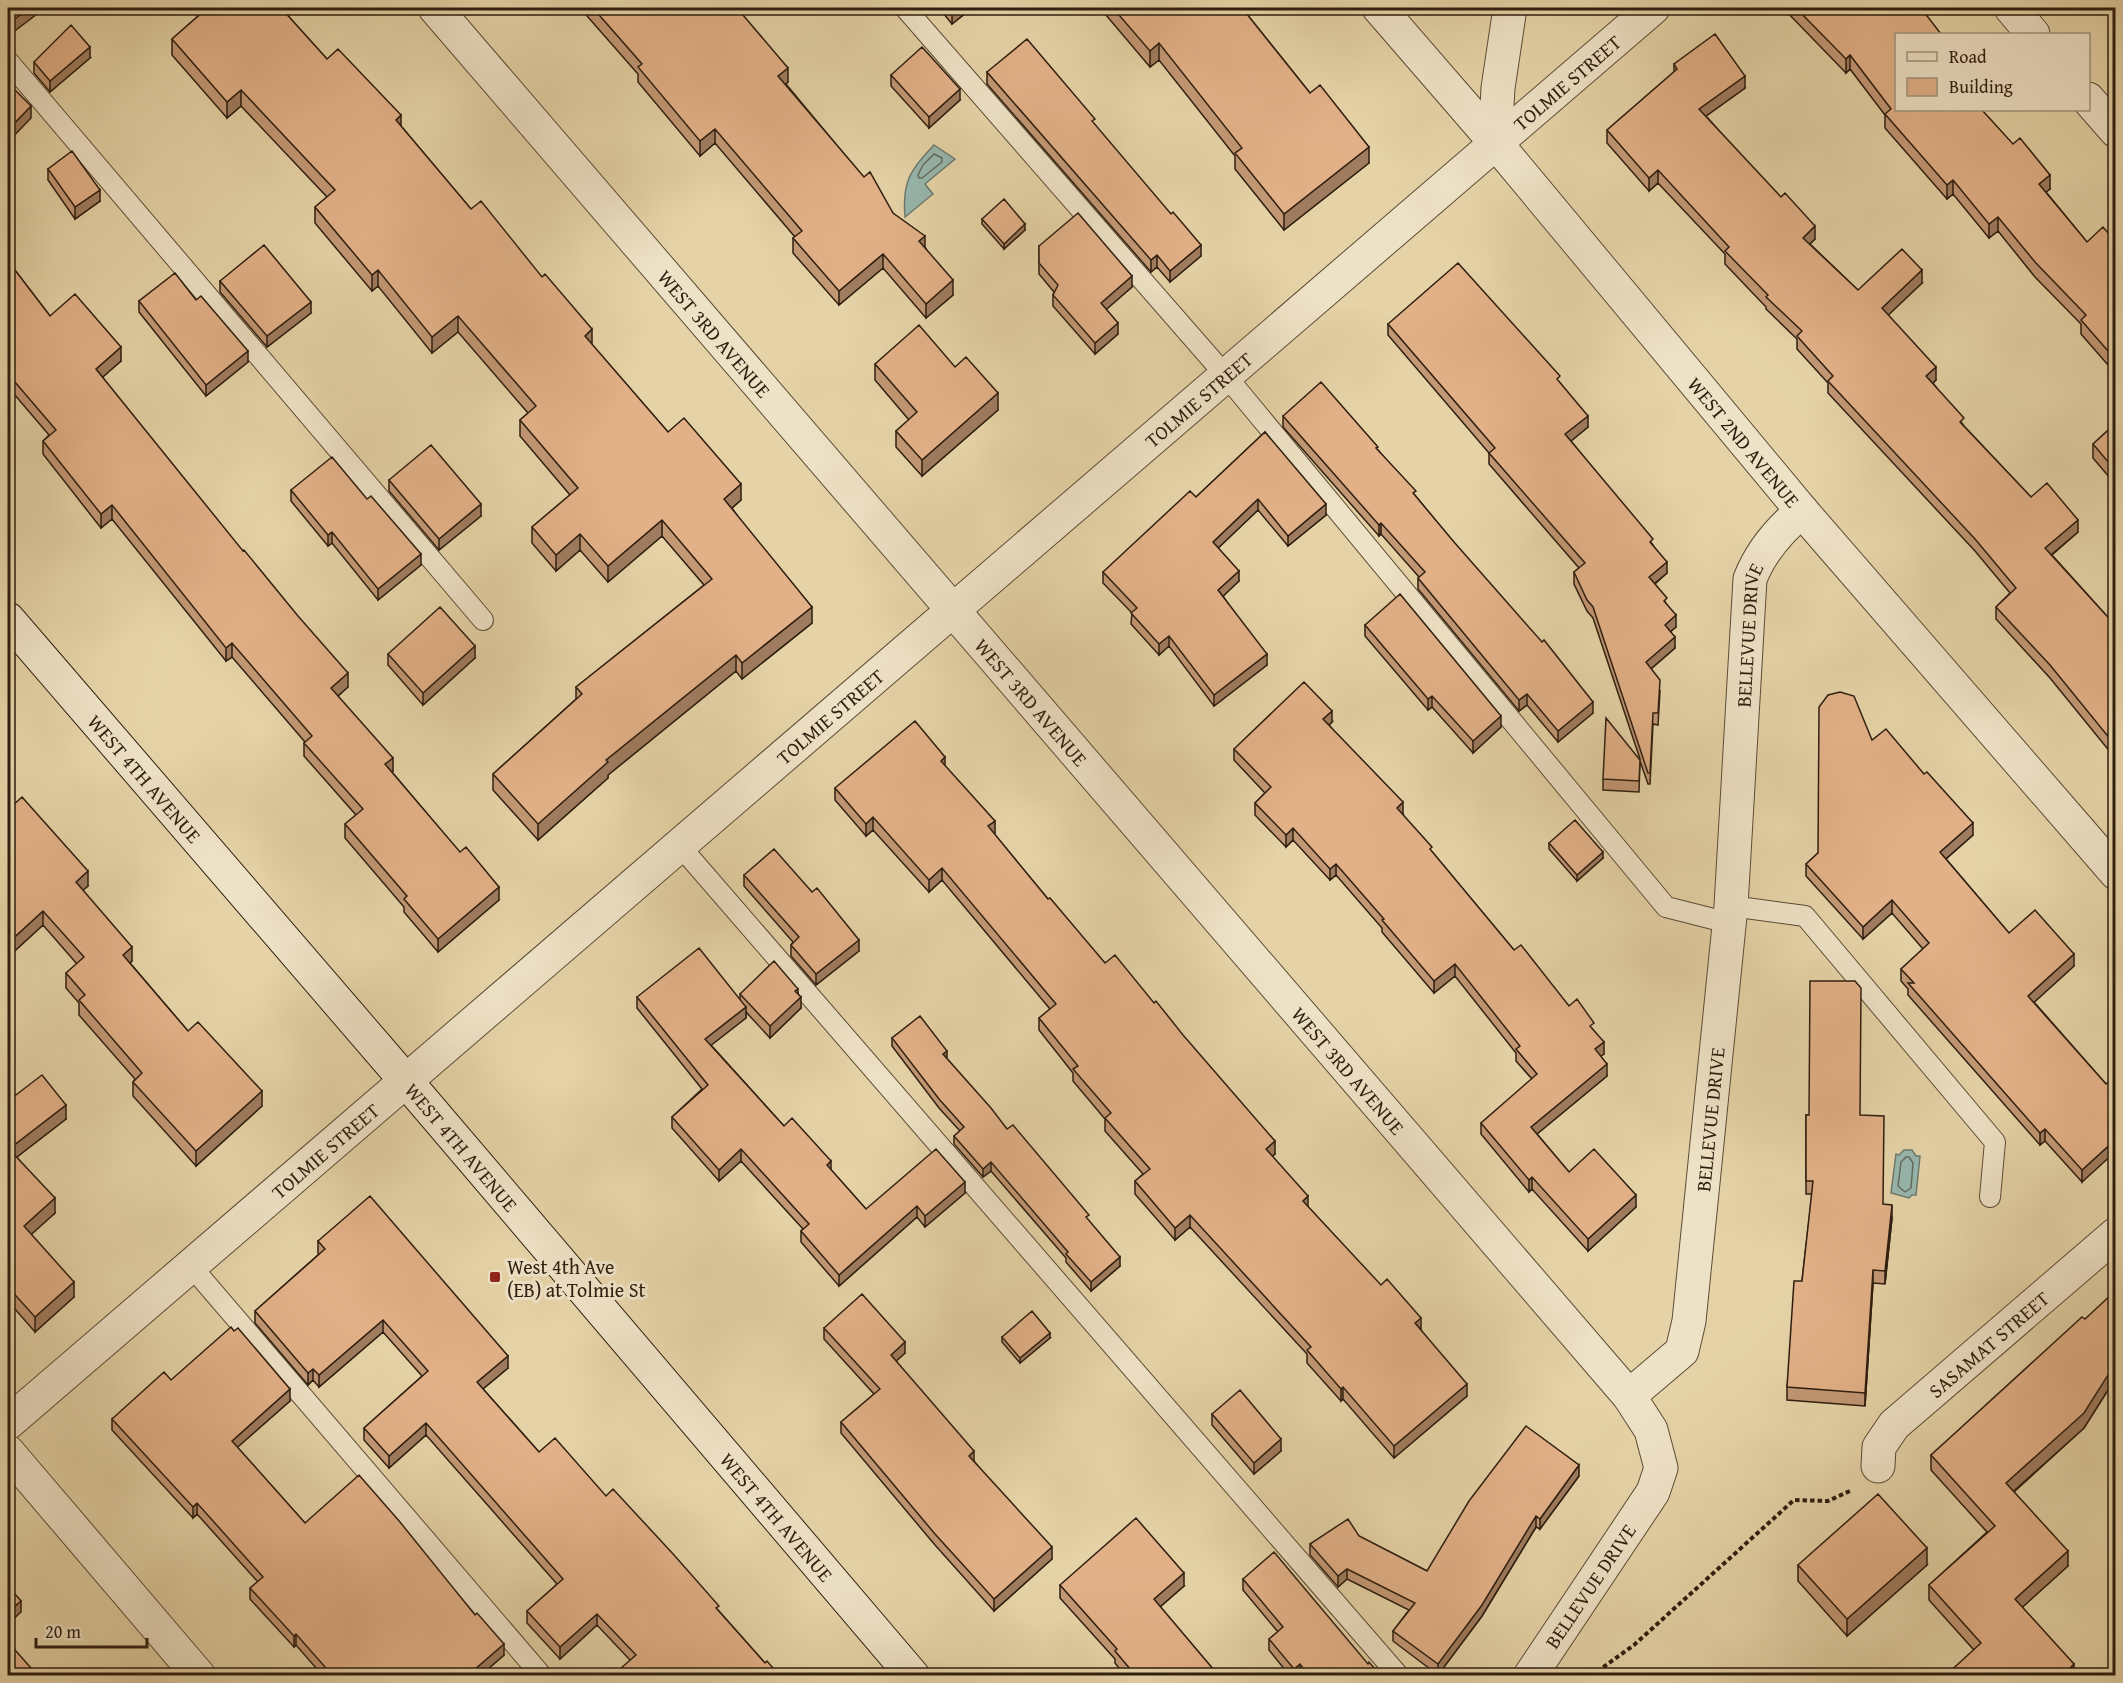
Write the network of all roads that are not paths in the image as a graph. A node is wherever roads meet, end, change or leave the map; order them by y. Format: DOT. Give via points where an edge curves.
graph roads {
  1 [pos="435,8"];
  2 [pos="905,8"];
  3 [pos="1378,8"];
  4 [pos="1510,8"];
  5 [pos="1653,8"];
  6 [pos="2011,8"];
  7 [pos="2032,33"];
  8 [pos="8,61"];
  9 [pos="2090,101"];
  10 [pos="2115,131"];
  11 [pos="1494,142"];
  12 [pos="1226,376"];
  13 [pos="1802,511"];
  14 [pos="953,611"];
  15 [pos="8,619"];
  16 [pos="483,620"];
  17 [pos="680,846"];
  18 [pos="2115,873"];
  19 [pos="1730,914"];
  20 [pos="406,1081"];
  21 [pos="1990,1197"];
  22 [pos="2115,1234"];
  23 [pos="191,1266"];
  24 [pos="1629,1396"];
  25 [pos="8,1423"];
  26 [pos="8,1452"];
  27 [pos="1878,1466"];
  28 [pos="199,1676"];
  29 [pos="542,1676"];
  30 [pos="913,1676"];
  31 [pos="1399,1676"];
  32 [pos="1530,1676"];
  1 -- 14 [label="street, WEST 3RD AVENUE"];
  2 -- 12 [label="lane"];
  3 -- 11 [label="street, WEST 2ND AVENUE"];
  4 -- 11 [label="street"];
  5 -- 11 [label="street, TOLMIE STREET"];
  6 -- 7 [label="street"];
  8 -- 16 [label="lane"];
  9 -- 10 [label="street"];
  11 -- 12 [label="street, TOLMIE STREET"];
  11 -- 13 [label="street, WEST 2ND AVENUE"];
  12 -- 14 [label="street, TOLMIE STREET"];
  12 -- 19 [label="lane" via="1666,907"];
  13 -- 18 [label="street, WEST 2ND AVENUE"];
  13 -- 19 [label="street, BELLEVUE DRIVE" via="1784,526 1758,559 1749,579"];
  14 -- 17 [label="street, TOLMIE STREET"];
  14 -- 24 [label="street, WEST 3RD AVENUE"];
  15 -- 20 [label="street, WEST 4TH AVENUE"];
  17 -- 20 [label="street, TOLMIE STREET"];
  17 -- 31 [label="lane"];
  19 -- 21 [label="lane" via="1805,916 1995,1142"];
  19 -- 24 [label="street, BELLEVUE DRIVE" via="1689,1321 1682,1351"];
  20 -- 23 [label="street, TOLMIE STREET"];
  20 -- 30 [label="street, WEST 4TH AVENUE"];
  22 -- 27 [label="street, SASAMAT STREET" via="1894,1425 1879,1447"];
  23 -- 25 [label="street, TOLMIE STREET"];
  23 -- 29 [label="lane"];
  24 -- 32 [label="street, BELLEVUE DRIVE" via="1654,1440 1661,1468 1653,1492"];
  26 -- 28 [label="street"];
}
